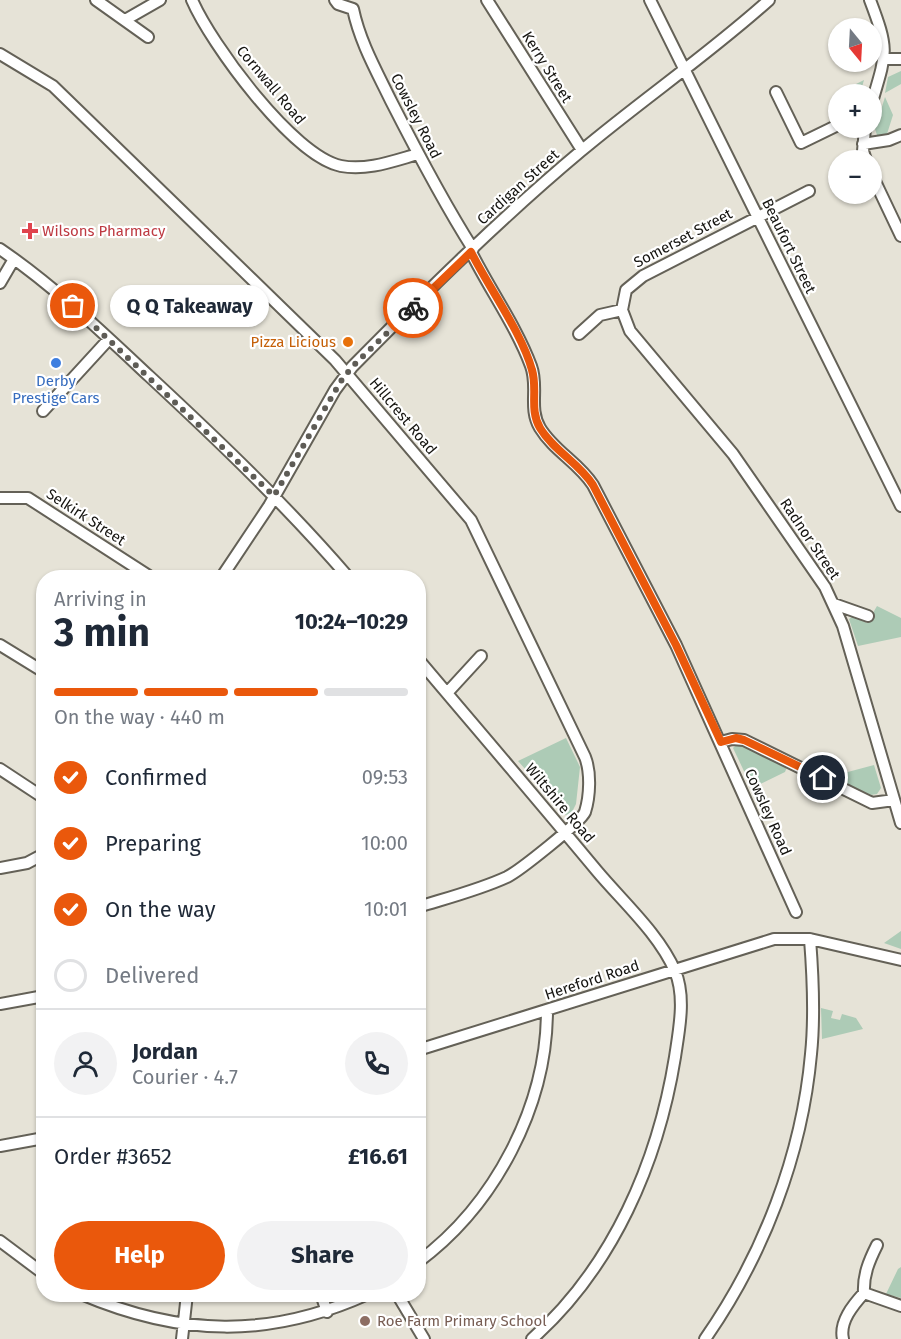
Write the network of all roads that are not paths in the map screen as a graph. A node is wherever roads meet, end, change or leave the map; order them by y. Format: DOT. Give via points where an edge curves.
graph roads {
  1 [pos="96,0"];
  2 [pos="160,0"];
  3 [pos="192,0"];
  4 [pos="336,0"];
  5 [pos="487,0"];
  6 [pos="650,0"];
  7 [pos="769,0"];
  8 [pos="870,0"];
  9 [pos="353,4"];
  10 [pos="125,20"];
  11 [pos="148,37"];
  12 [pos="0,54"];
  13 [pos="901,59"];
  14 [pos="885,60"];
  15 [pos="685,71"];
  16 [pos="878,84"];
  17 [pos="776,92"];
  18 [pos="828,130"];
  19 [pos="901,135"];
  20 [pos="863,138"];
  21 [pos="863,144"];
  22 [pos="582,150"];
  23 [pos="864,150"];
  24 [pos="418,154"];
  25 [pos="809,191"];
  26 [pos="882,196"];
  27 [pos="757,216"];
  28 [pos="901,236"];
  29 [pos="0,249"];
  30 [pos="472,251"];
  31 [pos="14,259"];
  32 [pos="0,283"];
  33 [pos="622,310"];
  34 [pos="579,334"];
  35 [pos="109,339"];
  36 [pos="347,373"];
  37 [pos="43,411"];
  38 [pos="274,496"];
  39 [pos="0,498"];
  40 [pos="901,506"];
  41 [pos="140,570"];
  42 [pos="226,570"];
  43 [pos="342,570"];
  44 [pos="834,604"];
  45 [pos="868,616"];
  46 [pos="0,645"];
  47 [pos="481,656"];
  48 [pos="36,667"];
  49 [pos="426,668"];
  50 [pos="447,693"];
  51 [pos="721,742"];
  52 [pos="0,769"];
  53 [pos="36,793"];
  54 [pos="894,800"];
  55 [pos="901,823"];
  56 [pos="565,832"];
  57 [pos="36,858"];
  58 [pos="0,868"];
  59 [pos="426,904"];
  60 [pos="796,912"];
  61 [pos="810,939"];
  62 [pos="901,960"];
  63 [pos="674,969"];
  64 [pos="36,997"];
  65 [pos="0,1004"];
  66 [pos="547,1010"];
  67 [pos="426,1048"];
  68 [pos="36,1139"];
  69 [pos="0,1146"];
  70 [pos="0,1241"];
  71 [pos="877,1245"];
  72 [pos="426,1254"];
  73 [pos="36,1268"];
  74 [pos="864,1293"];
  75 [pos="100,1302"];
  76 [pos="186,1302"];
  77 [pos="324,1302"];
  78 [pos="350,1302"];
  79 [pos="402,1302"];
  80 [pos="901,1306"];
  81 [pos="327,1312"];
  82 [pos="184,1325"];
  83 [pos="182,1339"];
  84 [pos="424,1339"];
  85 [pos="532,1339"];
  86 [pos="705,1339"];
  87 [pos="843,1339"];
  1 -- 10 [label="street"];
  2 -- 10 [label="street"];
  3 -- 24 [label="street, Cornwall Road" via="230,62 273,116 307,148 340,166 364,168"];
  4 -- 9 [label="street, Cowsley Road" via="338,4"];
  5 -- 22 [label="street, Kerry Street"];
  6 -- 15 [label="street, Beaufort Street"];
  7 -- 15 [label="street, Cardigan Street"];
  8 -- 14 [label="street" via="882,33"];
  9 -- 24 [label="street, Cowsley Road" via="360,39"];
  10 -- 11 [label="street"];
  12 -- 36 [label="street, Hillcrest Road" via="53,86"];
  13 -- 14 [label="street"];
  14 -- 16 [label="street"];
  15 -- 22 [label="street, Cardigan Street"];
  15 -- 27 [label="street, Beaufort Street"];
  17 -- 18 [label="street" via="801,143"];
  19 -- 21 [label="street"];
  20 -- 21 [label="street"];
  21 -- 23 [label="street"];
  22 -- 30 [label="street, Cardigan Street"];
  24 -- 30 [label="street, Cowsley Road"];
  25 -- 27 [label="street, Somerset Street"];
  26 -- 28 [label="street"];
  27 -- 33 [label="street, Somerset Street" via="636,280 625,292"];
  27 -- 40 [label="street, Beaufort Street"];
  29 -- 31 [label="street"];
  30 -- 36 [label="street, Cardigan Street"];
  30 -- 51 [label="street, Cowsley Road" via="531,367 533,406 539,426 550,443 593,485"];
  31 -- 32 [label="street"];
  31 -- 35 [label="street"];
  33 -- 34 [label="street" via="600,315"];
  33 -- 44 [label="street, Radnor Street" via="630,331 755,485"];
  35 -- 37 [label="street"];
  35 -- 38 [label="street"];
  36 -- 38 [label="street, Cardigan Street"];
  36 -- 56 [label="street, Hillcrest Road" via="471,520 578,741 588,765 585,812"];
  38 -- 42 [label="street, Cardigan Street"];
  38 -- 43 [label="street"];
  39 -- 41 [label="street, Selkirk Street" via="30,499"];
  44 -- 45 [label="street"];
  44 -- 54 [label="street, Radnor Street"];
  46 -- 48 [label="street"];
  47 -- 50 [label="street"];
  49 -- 50 [label="street, Wiltshire Road"];
  50 -- 56 [label="street, Wiltshire Road"];
  51 -- 54 [label="street" via="744,740 872,802"];
  51 -- 60 [label="street, Cowsley Road"];
  52 -- 53 [label="street"];
  54 -- 55 [label="street, Radnor Street"];
  56 -- 59 [label="street, Hillcrest Road" via="508,876"];
  56 -- 63 [label="street, Wiltshire Road"];
  57 -- 58 [label="street"];
  61 -- 62 [label="street, Hereford Road"];
  61 -- 63 [label="street, Hereford Road" via="774,939"];
  61 -- 86 [label="street" via="812,1043 796,1138 762,1236 735,1292"];
  63 -- 66 [label="street, Hereford Road"];
  63 -- 85 [label="street" via="680,988 677,1044 654,1150 633,1200 599,1261"];
  64 -- 65 [label="street"];
  66 -- 67 [label="street, Hereford Road"];
  66 -- 72 [label="street" via="544,1050 525,1121 472,1211"];
  68 -- 69 [label="street"];
  70 -- 73 [label="street"];
  71 -- 74 [label="street" via="867,1265"];
  74 -- 80 [label="street"];
  74 -- 87 [label="street" via="846,1317"];
  75 -- 82 [label="street"];
  76 -- 82 [label="street"];
  77 -- 81 [label="street"];
  78 -- 81 [label="street"];
  79 -- 84 [label="street"];
  81 -- 82 [label="street" via="273,1326"];
  82 -- 83 [label="street"];
}
